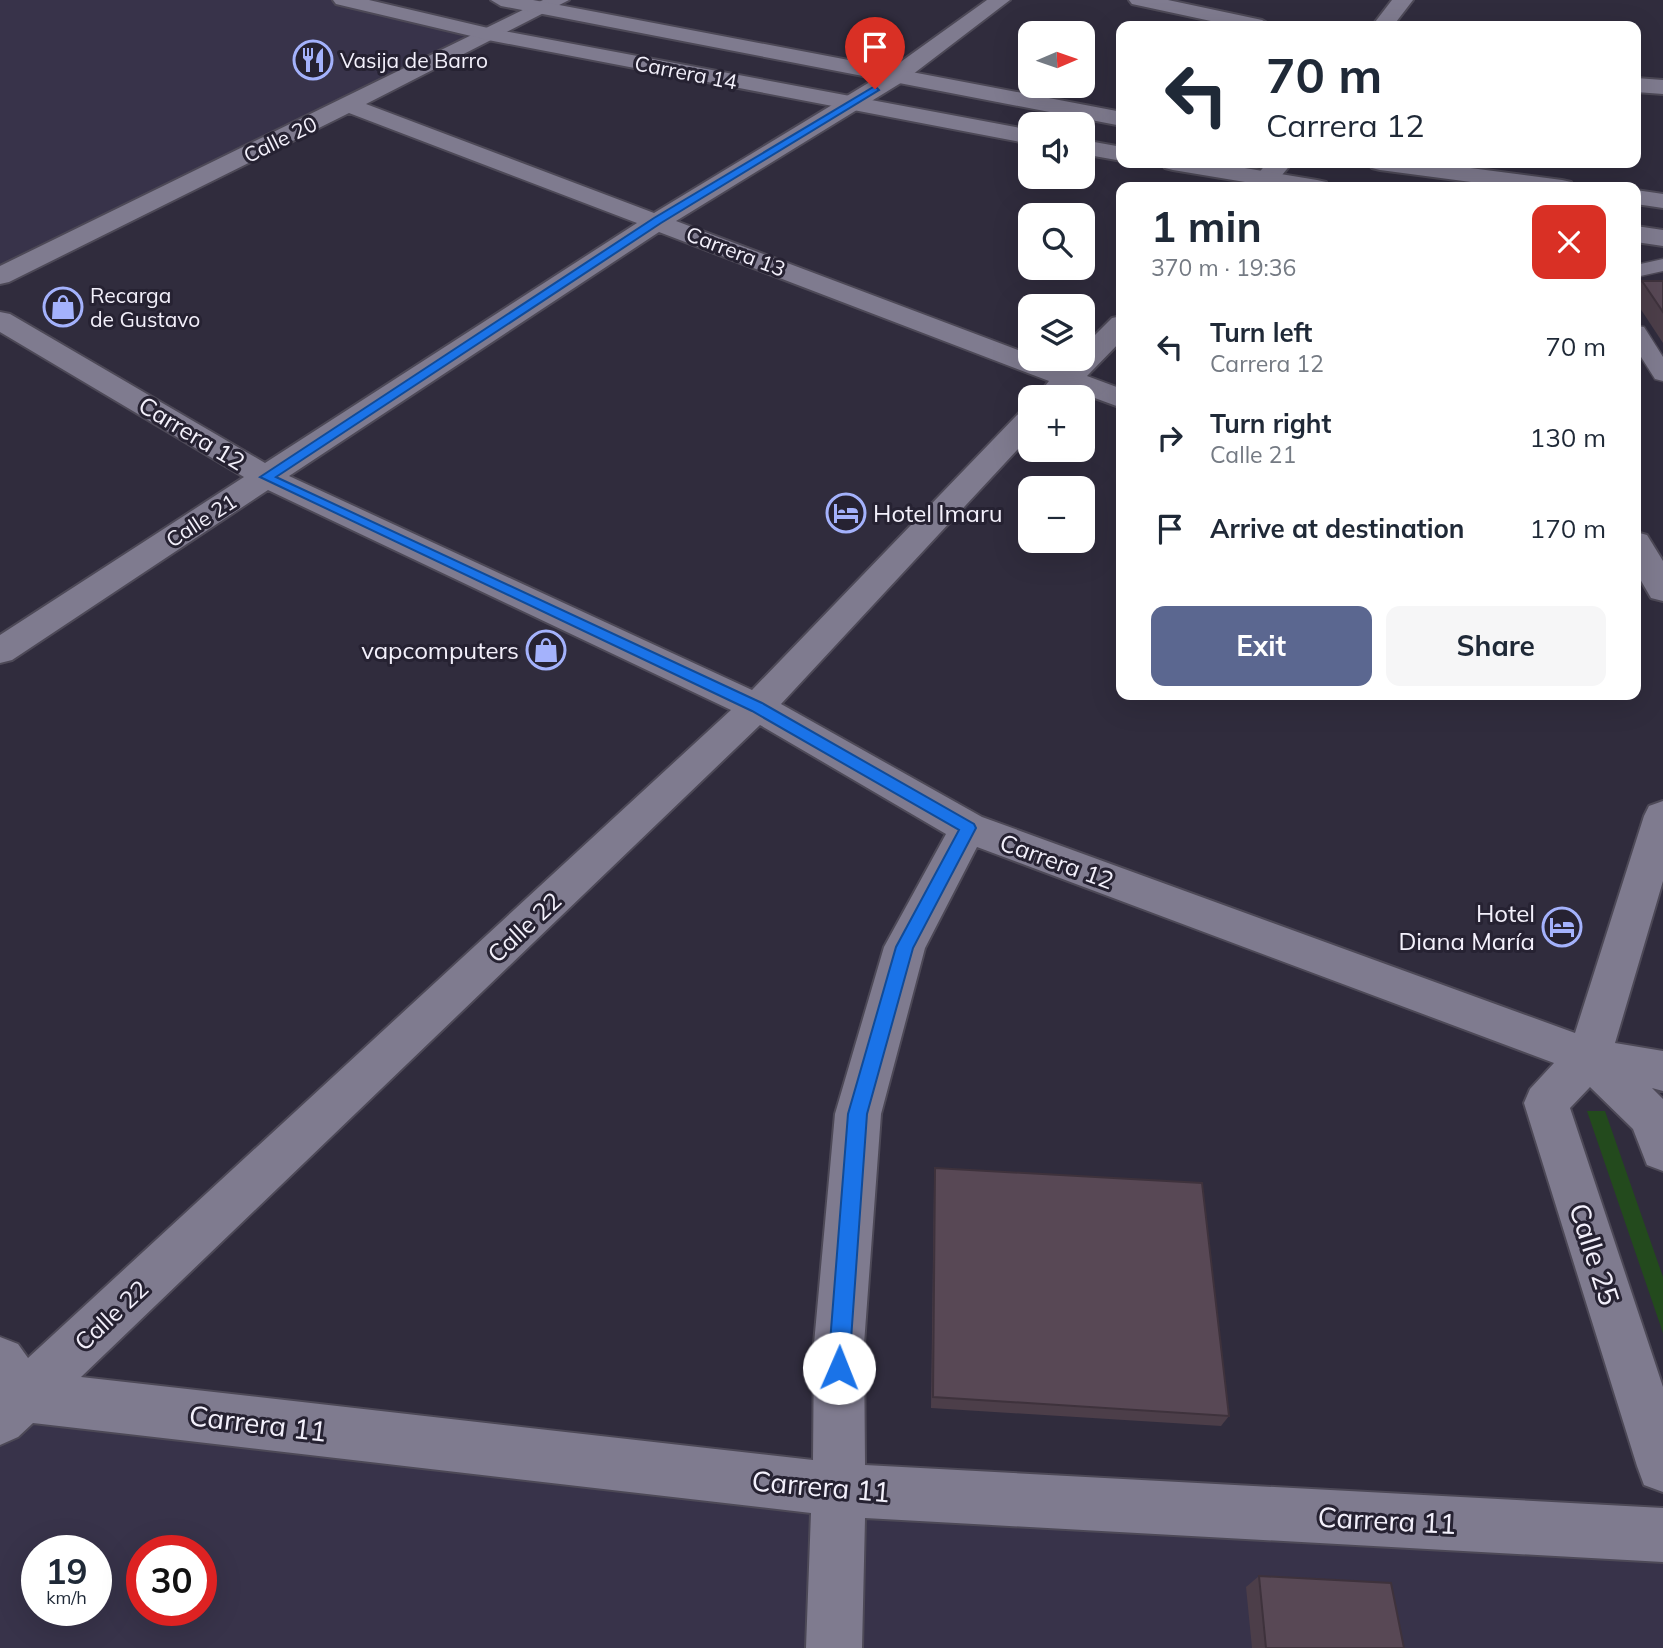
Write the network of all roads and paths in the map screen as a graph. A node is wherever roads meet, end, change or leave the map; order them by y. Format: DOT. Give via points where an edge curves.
graph roads {
  1 [pos="343,0"];
  2 [pos="501,0"];
  3 [pos="1000,0"];
  4 [pos="1139,0"];
  5 [pos="1403,0"];
  6 [pos="550,4"];
  7 [pos="1238,21"];
  8 [pos="1386,21"];
  9 [pos="488,34"];
  10 [pos="896,76"];
  11 [pos="1641,85"];
  12 [pos="1663,87"];
  13 [pos="851,104"];
  14 [pos="349,105"];
  15 [pos="1116,118"];
  16 [pos="1018,135"];
  17 [pos="1095,148"];
  18 [pos="1116,152"];
  19 [pos="1206,168"];
  20 [pos="1418,168"];
  21 [pos="1268,177"];
  22 [pos="1292,182"];
  23 [pos="1524,182"];
  24 [pos="1641,198"];
  25 [pos="1663,201"];
  26 [pos="657,220"];
  27 [pos="1641,235"];
  28 [pos="1663,238"];
  29 [pos="1663,265"];
  30 [pos="1641,270"];
  31 [pos="0,276"];
  32 [pos="0,320"];
  33 [pos="1116,330"];
  34 [pos="1641,340"];
  35 [pos="1663,374"];
  36 [pos="1049,385"];
  37 [pos="1062,385"];
  38 [pos="1095,395"];
  39 [pos="1116,398"];
  40 [pos="1018,431"];
  41 [pos="266,477"];
  42 [pos="1641,554"];
  43 [pos="1653,583"];
  44 [pos="0,651"];
  45 [pos="757,707"];
  46 [pos="1663,816"];
  47 [pos="968,828"];
  48 [pos="1589,1057"];
  49 [pos="1663,1071"];
  50 [pos="1663,1150"];
  51 [pos="8,1392"];
  52 [pos="1663,1466"];
  53 [pos="839,1490"];
  54 [pos="1663,1535"];
  55 [pos="834,1648"];
  1 -- 9 [label="street, Carrera 14"];
  2 -- 6 [label="street, Carrera 14"];
  3 -- 10 [label="street, Calle 21"];
  4 -- 7 [label="street"];
  5 -- 8 [label="street"];
  6 -- 9 [label="street, Calle 20"];
  6 -- 10 [label="street, Carrera 14"];
  9 -- 13 [label="street, Carrera 14"];
  9 -- 14 [label="street, Calle 20"];
  10 -- 13 [label="street, Calle 21"];
  10 -- 15 [label="street, Carrera 14"];
  11 -- 12 [label="street"];
  13 -- 16 [label="street, Carrera 14"];
  13 -- 26 [label="street, Calle 21"];
  14 -- 26 [label="street, Carrera 13"];
  14 -- 31 [label="street, Calle 20"];
  17 -- 18 [label="street"];
  19 -- 21 [label="street"];
  20 -- 23 [label="street"];
  21 -- 22 [label="street"];
  24 -- 25 [label="street"];
  26 -- 36 [label="street, Carrera 13"];
  26 -- 41 [label="street, Calle 21"];
  27 -- 28 [label="street"];
  29 -- 30 [label="lane"];
  32 -- 41 [label="street, Carrera 12"];
  33 -- 37 [label="street"];
  34 -- 35 [label="lane"];
  38 -- 39 [label="street, Carrera 13"];
  40 -- 45 [label="street, Calle 22"];
  41 -- 44 [label="street, Calle 21"];
  41 -- 45 [label="street, Carrera 12"];
  42 -- 43 [label="street"];
  45 -- 47 [label="street, Carrera 12"];
  45 -- 51 [label="street, Calle 22"];
  46 -- 48 [label="street, Calle 25"];
  47 -- 48 [label="street, Carrera 12"];
  47 -- 53 [label="street" via="905,947 858,1114 839,1344"];
  48 -- 49 [label="street, Carrera 12"];
  48 -- 50 [label="street" via="1651,1117"];
  48 -- 52 [label="street, Calle 25" via="1546,1103"];
  51 -- 53 [label="street, Carrera 11"];
  53 -- 54 [label="street, Carrera 11"];
  53 -- 55 [label="street"];
}
